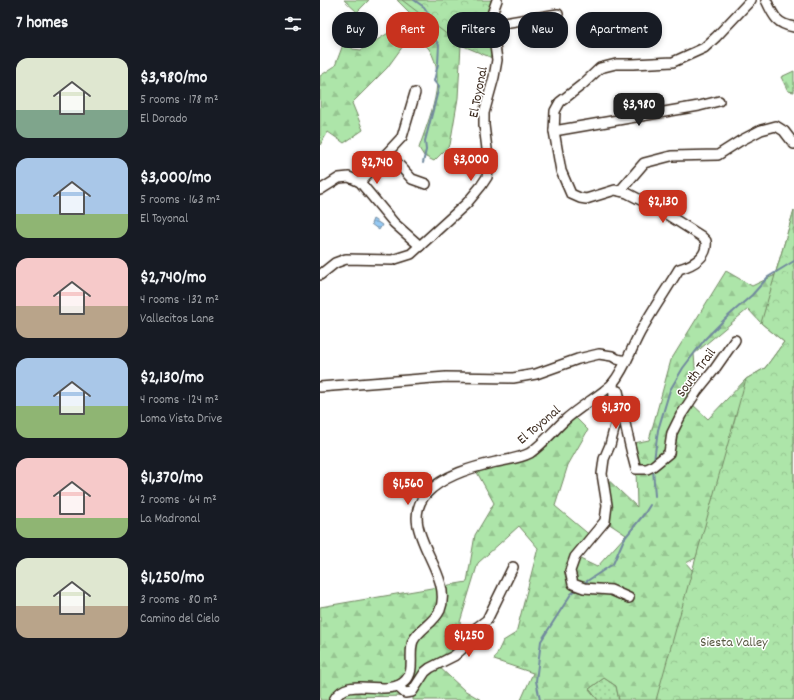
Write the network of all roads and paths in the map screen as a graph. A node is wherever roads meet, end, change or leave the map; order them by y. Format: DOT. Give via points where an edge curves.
graph roads {
  1 [pos="497,0"];
  2 [pos="751,0"];
  3 [pos="766,0"];
  4 [pos="493,12"];
  5 [pos="794,28"];
  6 [pos="495,48"];
  7 [pos="415,93"];
  8 [pos="719,101"];
  9 [pos="554,131"];
  10 [pos="794,144"];
  11 [pos="388,153"];
  12 [pos="360,182"];
  13 [pos="426,184"];
  14 [pos="320,190"];
  15 [pos="620,191"];
  16 [pos="420,246"];
  17 [pos="320,275"];
  18 [pos="735,340"];
  19 [pos="626,361"];
  20 [pos="613,383"];
  21 [pos="320,387"];
  22 [pos="512,567"];
  23 [pos="629,598"];
  24 [pos="397,686"];
  25 [pos="334,700"];
  1 -- 4 [label="street, El Toyonal"];
  2 -- 9 [label="street" via="704,48 688,56 673,62 616,64 600,68 557,106"];
  3 -- 5 [label="street" via="779,22"];
  6 -- 16 [label="street, El Toyonal" via="497,60 484,113 489,157 488,173 467,203"];
  7 -- 11 [label="street" via="402,137"];
  8 -- 9 [label="street"];
  9 -- 15 [label="street" via="561,171 571,194 586,198"];
  10 -- 15 [label="street" via="784,131 776,126 761,130 718,155 671,156 644,163"];
  11 -- 12 [label="street"];
  11 -- 13 [label="street" via="412,179"];
  12 -- 14 [label="street" via="349,177 339,178"];
  12 -- 16 [label="street" via="394,223"];
  15 -- 19 [label="street, El Toyonal" via="660,210 706,241 707,247 691,266 679,269 641,330"];
  16 -- 17 [label="street, El Toyonal" via="411,254 392,260 346,259 335,263"];
  18 -- 20 [label="street, South Trail" via="681,415 672,433 669,453 647,469 636,469 618,390"];
  19 -- 20 [label="street, El Toyonal"];
  19 -- 21 [label="street" via="599,354 578,358 536,374 513,378 446,377"];
  20 -- 23 [label="street" via="616,422 602,474 607,505 605,521 575,557 570,571 573,584 584,588 611,590"];
  20 -- 24 [label="street, El Toyonal" via="572,414 531,452 468,469 436,485 422,498 418,509 419,527 426,550 439,577 443,593 442,602 433,621 413,641 409,676"];
  22 -- 24 [label="street" via="487,620 476,628 462,649 425,672 412,692 405,693"];
  24 -- 25 [label="street" via="351,687 341,692"];
}
